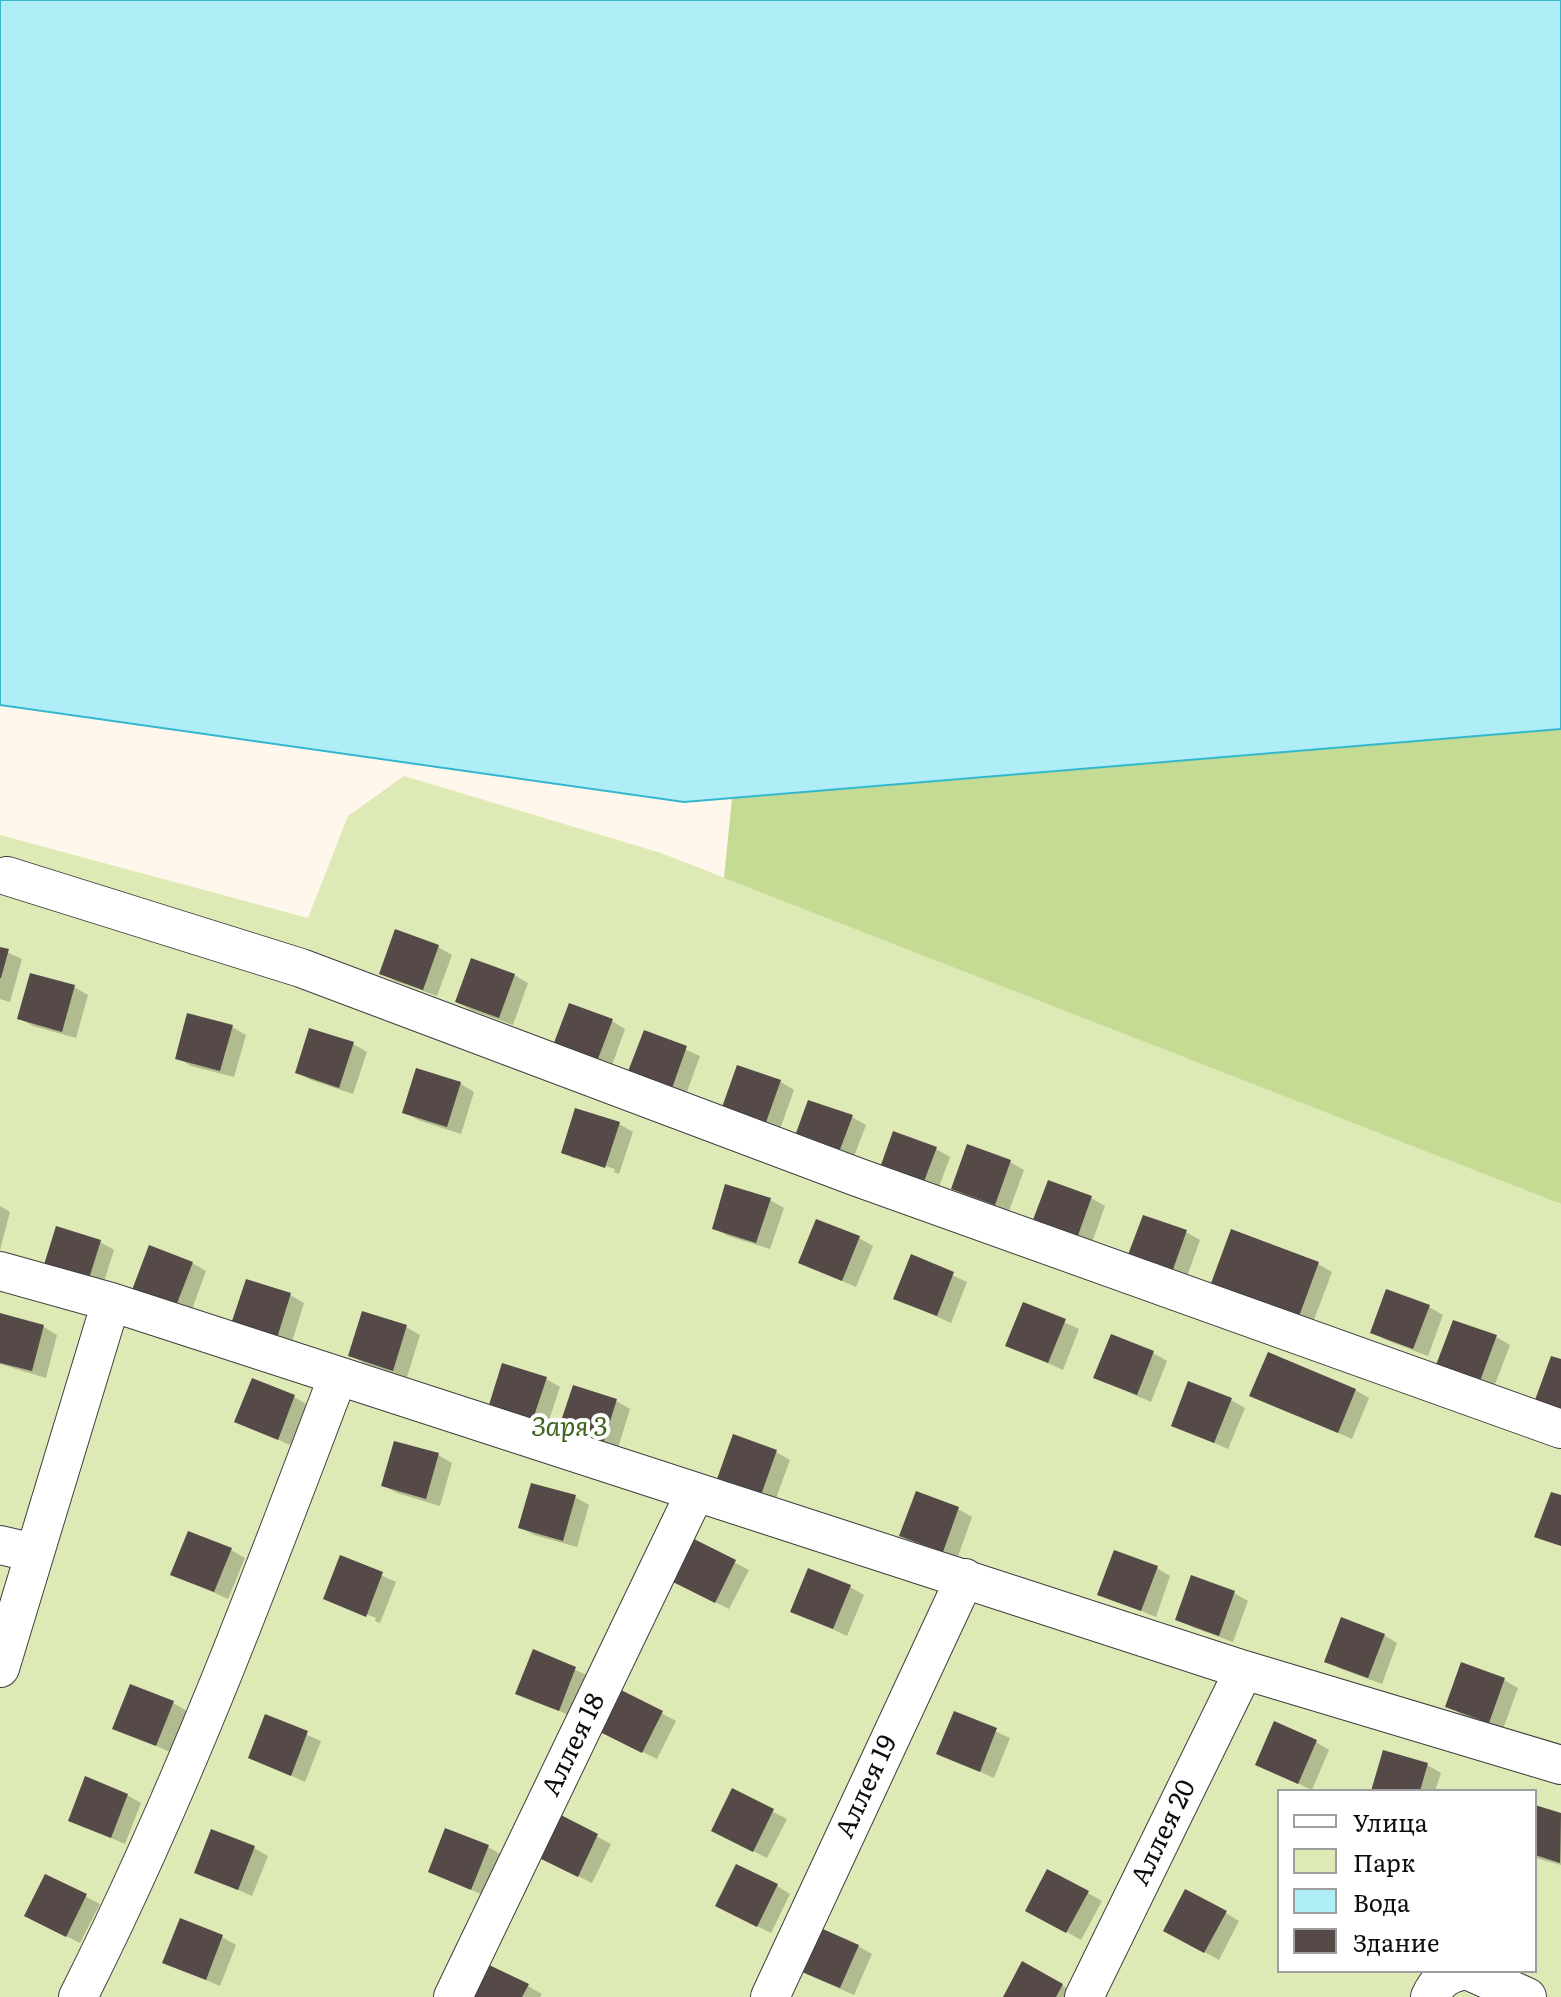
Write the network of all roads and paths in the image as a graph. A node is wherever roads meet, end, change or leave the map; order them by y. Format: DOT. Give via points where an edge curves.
graph roads {
  1 [pos="7,876"];
  2 [pos="0,1271"];
  3 [pos="111,1302"];
  4 [pos="338,1376"];
  5 [pos="1561,1429"];
  6 [pos="695,1493"];
  7 [pos="17,1549"];
  8 [pos="965,1578"];
  9 [pos="0,1668"];
  10 [pos="1244,1670"];
  11 [pos="1561,1765"];
  12 [pos="1453,1973"];
  13 [pos="1473,1973"];
  14 [pos="78,1997"];
  15 [pos="453,1997"];
  16 [pos="770,1997"];
  17 [pos="1084,1997"];
  18 [pos="1430,1997"];
  19 [pos="1527,1997"];
  1 -- 5 [label="lane" via="301,968 857,1177"];
  2 -- 3 [label="lane"];
  3 -- 4 [label="lane"];
  3 -- 7 [label="lane"];
  4 -- 6 [label="lane"];
  4 -- 14 [label="lane" via="254,1598"];
  6 -- 8 [label="lane"];
  6 -- 15 [label="lane, Аллея 18"];
  7 -- 9 [label="lane"];
  8 -- 10 [label="lane"];
  8 -- 16 [label="lane, Аллея 19"];
  10 -- 11 [label="lane"];
  10 -- 17 [label="lane, Аллея 20"];
  12 -- 18 [label="lane"];
  13 -- 19 [label="lane"];
}
